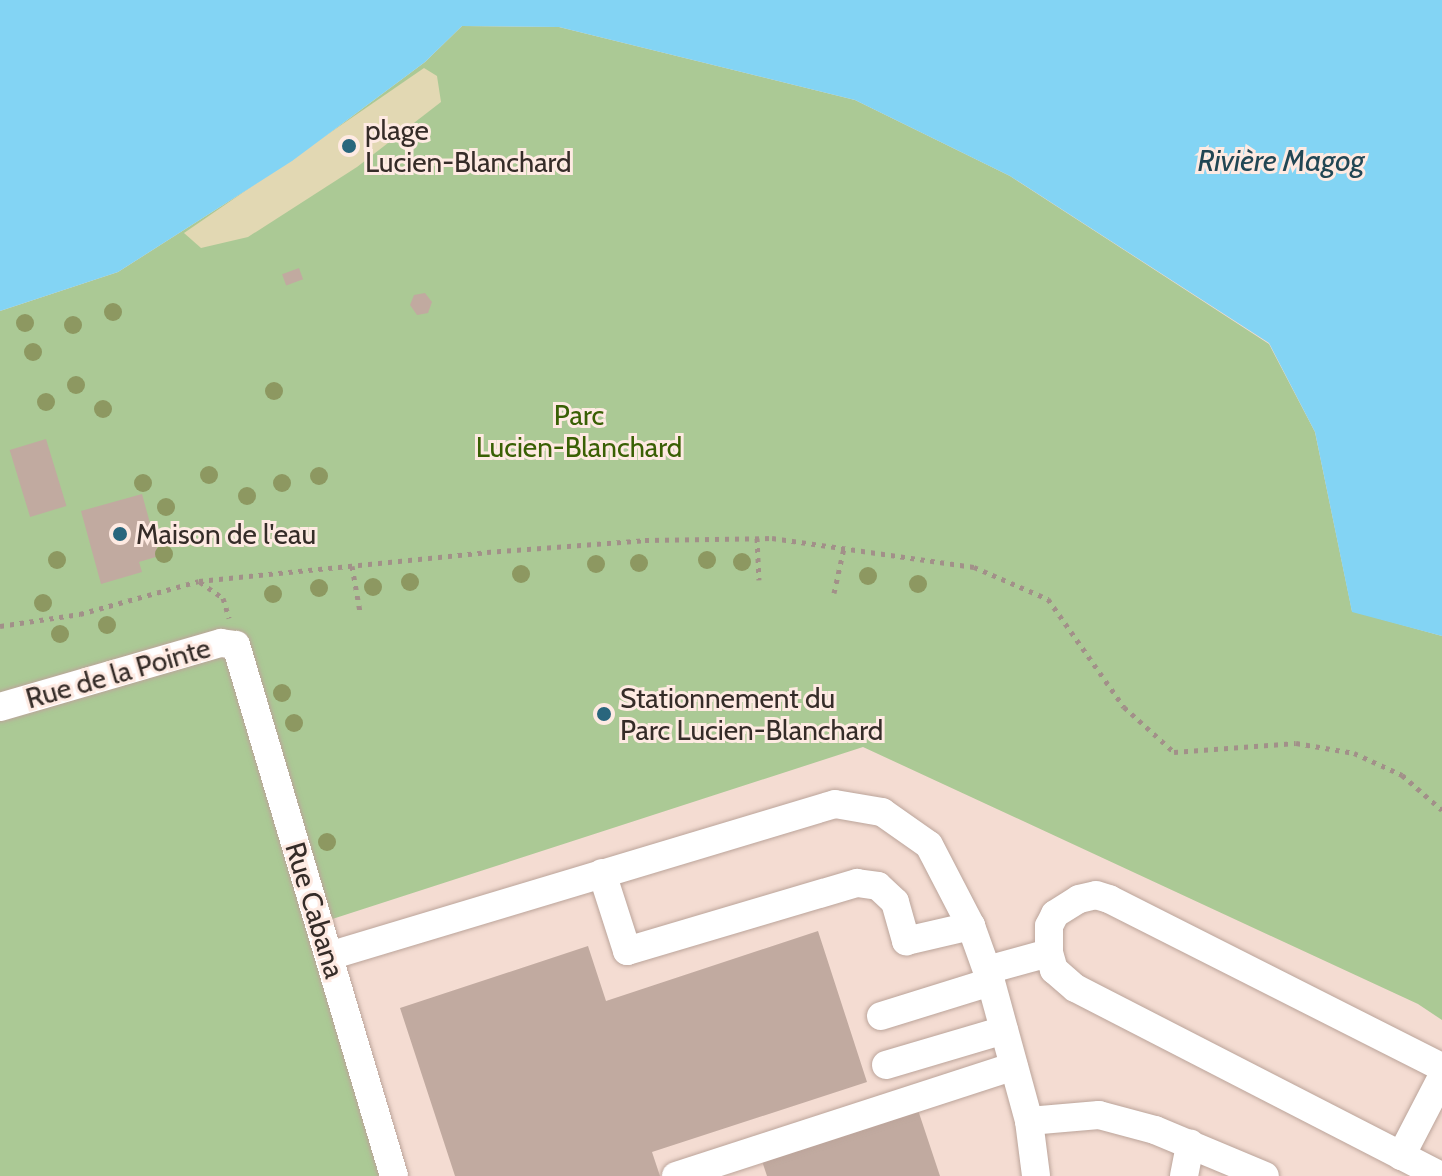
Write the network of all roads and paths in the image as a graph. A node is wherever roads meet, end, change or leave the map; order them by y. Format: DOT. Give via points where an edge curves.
graph roads {
  1 [pos="757,538"];
  2 [pos="844,548"];
  3 [pos="352,566"];
  4 [pos="759,580"];
  5 [pos="199,581"];
  6 [pos="834,593"];
  7 [pos="360,612"];
  8 [pos="0,626"];
  9 [pos="236,645"];
  10 [pos="0,707"];
  11 [pos="1442,810"];
  12 [pos="602,873"];
  13 [pos="971,926"];
  14 [pos="1049,953"];
  15 [pos="329,956"];
  16 [pos="989,976"];
  17 [pos="881,1016"];
  18 [pos="1004,1030"];
  19 [pos="886,1065"];
  20 [pos="1014,1066"];
  21 [pos="1442,1067"];
  22 [pos="1442,1077"];
  23 [pos="1029,1121"];
  24 [pos="1190,1144"];
  25 [pos="1401,1156"];
  26 [pos="394,1176"];
  27 [pos="676,1176"];
  28 [pos="1036,1176"];
  29 [pos="1184,1176"];
  30 [pos="1265,1176"];
  31 [pos="1441,1176"];
  1 -- 2 [label="path"];
  1 -- 3 [label="path" via="645,540"];
  1 -- 4 [label="path"];
  2 -- 6 [label="path"];
  2 -- 11 [label="path" via="974,567 1048,599 1124,707 1174,752 1296,743 1354,753 1402,775"];
  3 -- 5 [label="path"];
  3 -- 7 [label="path"];
  5 -- 8 [label="path" via="80,614"];
  5 -- 9 [label="path" via="223,598"];
  9 -- 10 [label="street, Rue de la Pointe" via="221,643"];
  9 -- 15 [label="street, Rue Cabana"];
  12 -- 13 [label="street" via="835,804 882,812 929,845"];
  12 -- 13 [label="street" via="627,951 857,883 878,886 895,902 906,941"];
  12 -- 15 [label="street"];
  13 -- 16 [label="street"];
  14 -- 16 [label="street"];
  14 -- 21 [label="street" via="1049,926 1055,914 1096,895"];
  14 -- 25 [label="street" via="1054,970 1075,988"];
  15 -- 26 [label="street, Rue Cabana"];
  16 -- 17 [label="street"];
  16 -- 18 [label="street"];
  18 -- 19 [label="street"];
  18 -- 20 [label="street"];
  20 -- 23 [label="street"];
  20 -- 27 [label="street"];
  22 -- 25 [label="street"];
  23 -- 24 [label="street" via="1099,1115"];
  23 -- 28 [label="street"];
  24 -- 29 [label="street"];
  24 -- 30 [label="street"];
  25 -- 31 [label="street"];
}
